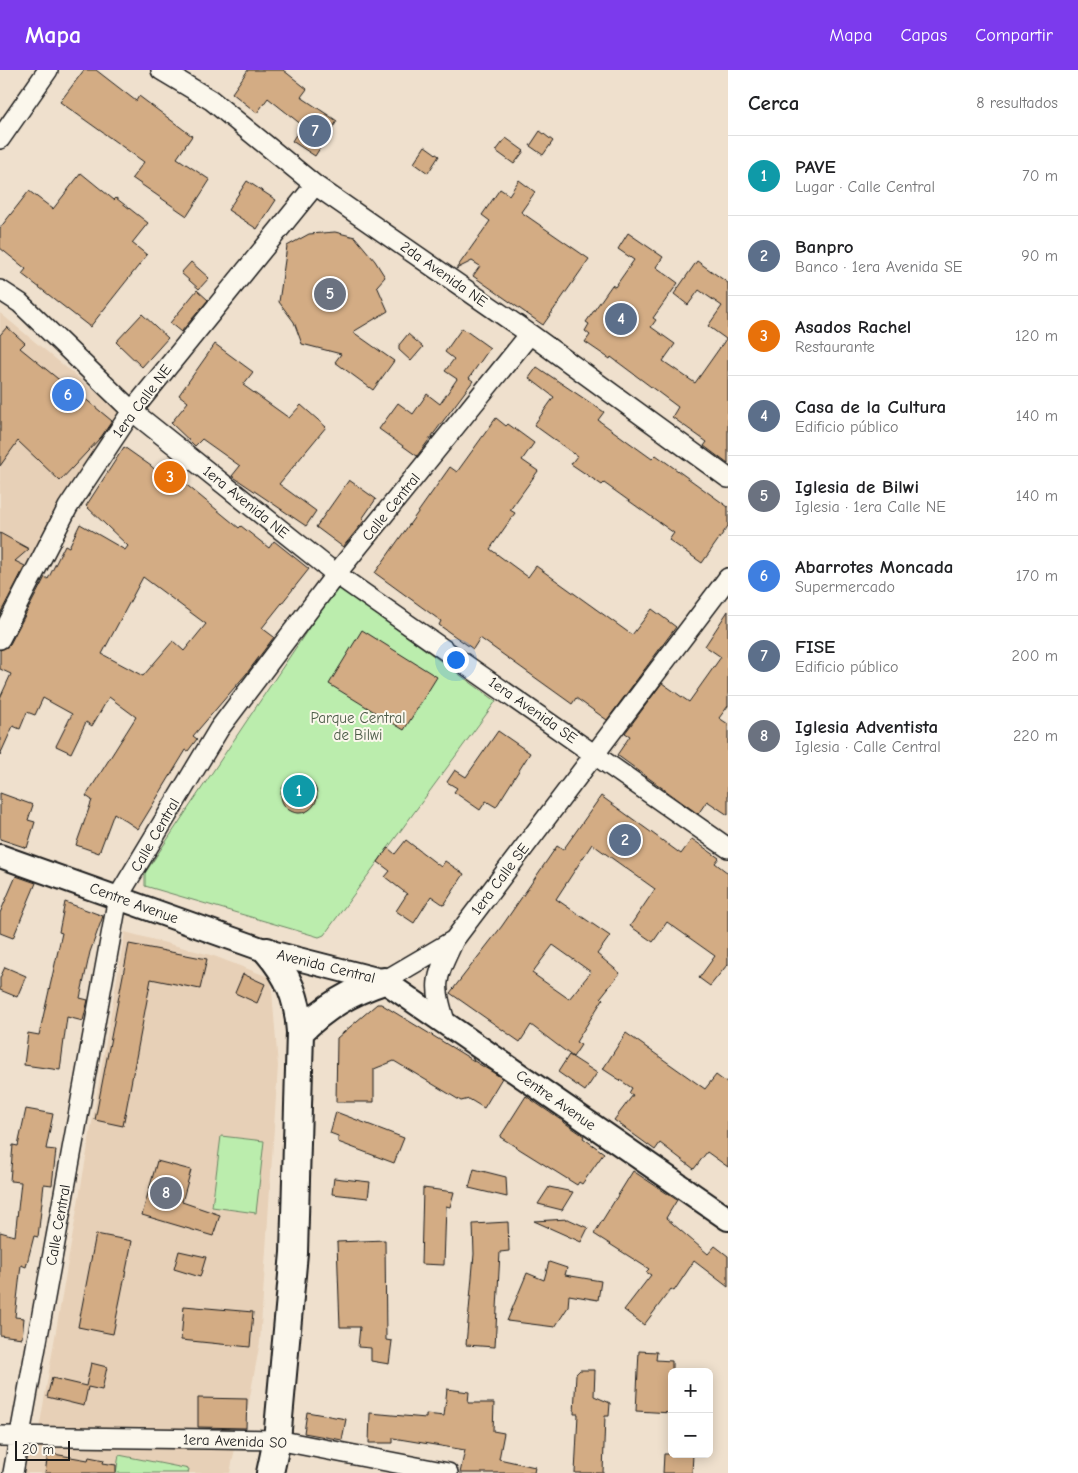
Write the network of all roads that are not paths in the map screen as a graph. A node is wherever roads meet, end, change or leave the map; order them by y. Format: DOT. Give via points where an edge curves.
graph roads {
  1 [pos="48,70"];
  2 [pos="161,70"];
  3 [pos="0,139"];
  4 [pos="315,184"];
  5 [pos="0,290"];
  6 [pos="530,334"];
  7 [pos="132,411"];
  8 [pos="728,478"];
  9 [pos="336,574"];
  10 [pos="728,578"];
  11 [pos="0,639"];
  12 [pos="595,753"];
  13 [pos="728,848"];
  14 [pos="0,856"];
  15 [pos="118,897"];
  16 [pos="454,940"];
  17 [pos="267,951"];
  18 [pos="384,981"];
  19 [pos="446,1024"];
  20 [pos="300,1032"];
  21 [pos="728,1219"];
  22 [pos="0,1436"];
  23 [pos="19,1437"];
  24 [pos="277,1440"];
  25 [pos="13,1473"];
  26 [pos="270,1473"];
  27 [pos="448,1473"];
  1 -- 3 [label="street"];
  2 -- 4 [label="street, 2da Avenida NE" via="211,100"];
  4 -- 6 [label="street, 2da Avenida NE"];
  4 -- 7 [label="street, 1era Calle NE"];
  5 -- 7 [label="street, 1era Avenida NE" via="20,303"];
  6 -- 8 [label="street, 2da Avenida NE"];
  6 -- 9 [label="street, Calle Central"];
  7 -- 9 [label="street, 1era Avenida NE"];
  7 -- 11 [label="street, 1era Calle NE" via="68,507"];
  9 -- 12 [label="street, 1era Avenida SE"];
  9 -- 15 [label="street, Calle Central" via="219,728"];
  10 -- 12 [label="street, 1era Calle SE"];
  12 -- 13 [label="street, 1era Avenida SE"];
  12 -- 16 [label="street, 1era Calle SE"];
  14 -- 15 [label="street, Centre Avenue"];
  15 -- 17 [label="street, Centre Avenue"];
  15 -- 23 [label="street, Calle Central"];
  16 -- 18 [label="street, 1era Calle SE"];
  16 -- 19 [label="street" via="437,977 438,998"];
  17 -- 18 [label="street, Avenida Central"];
  17 -- 20 [label="main road" via="282,968 292,988"];
  18 -- 19 [label="street, Centre Avenue"];
  18 -- 20 [label="main road" via="338,1000"];
  19 -- 21 [label="street, Centre Avenue"];
  20 -- 24 [label="main road" via="294,1253"];
  22 -- 23 [label="street, 1era Avenida SO"];
  23 -- 24 [label="street, 1era Avenida SO"];
  23 -- 25 [label="street, Calle Central"];
  24 -- 26 [label="main road"];
  24 -- 27 [label="street, 1era Avenida SO"];
}
